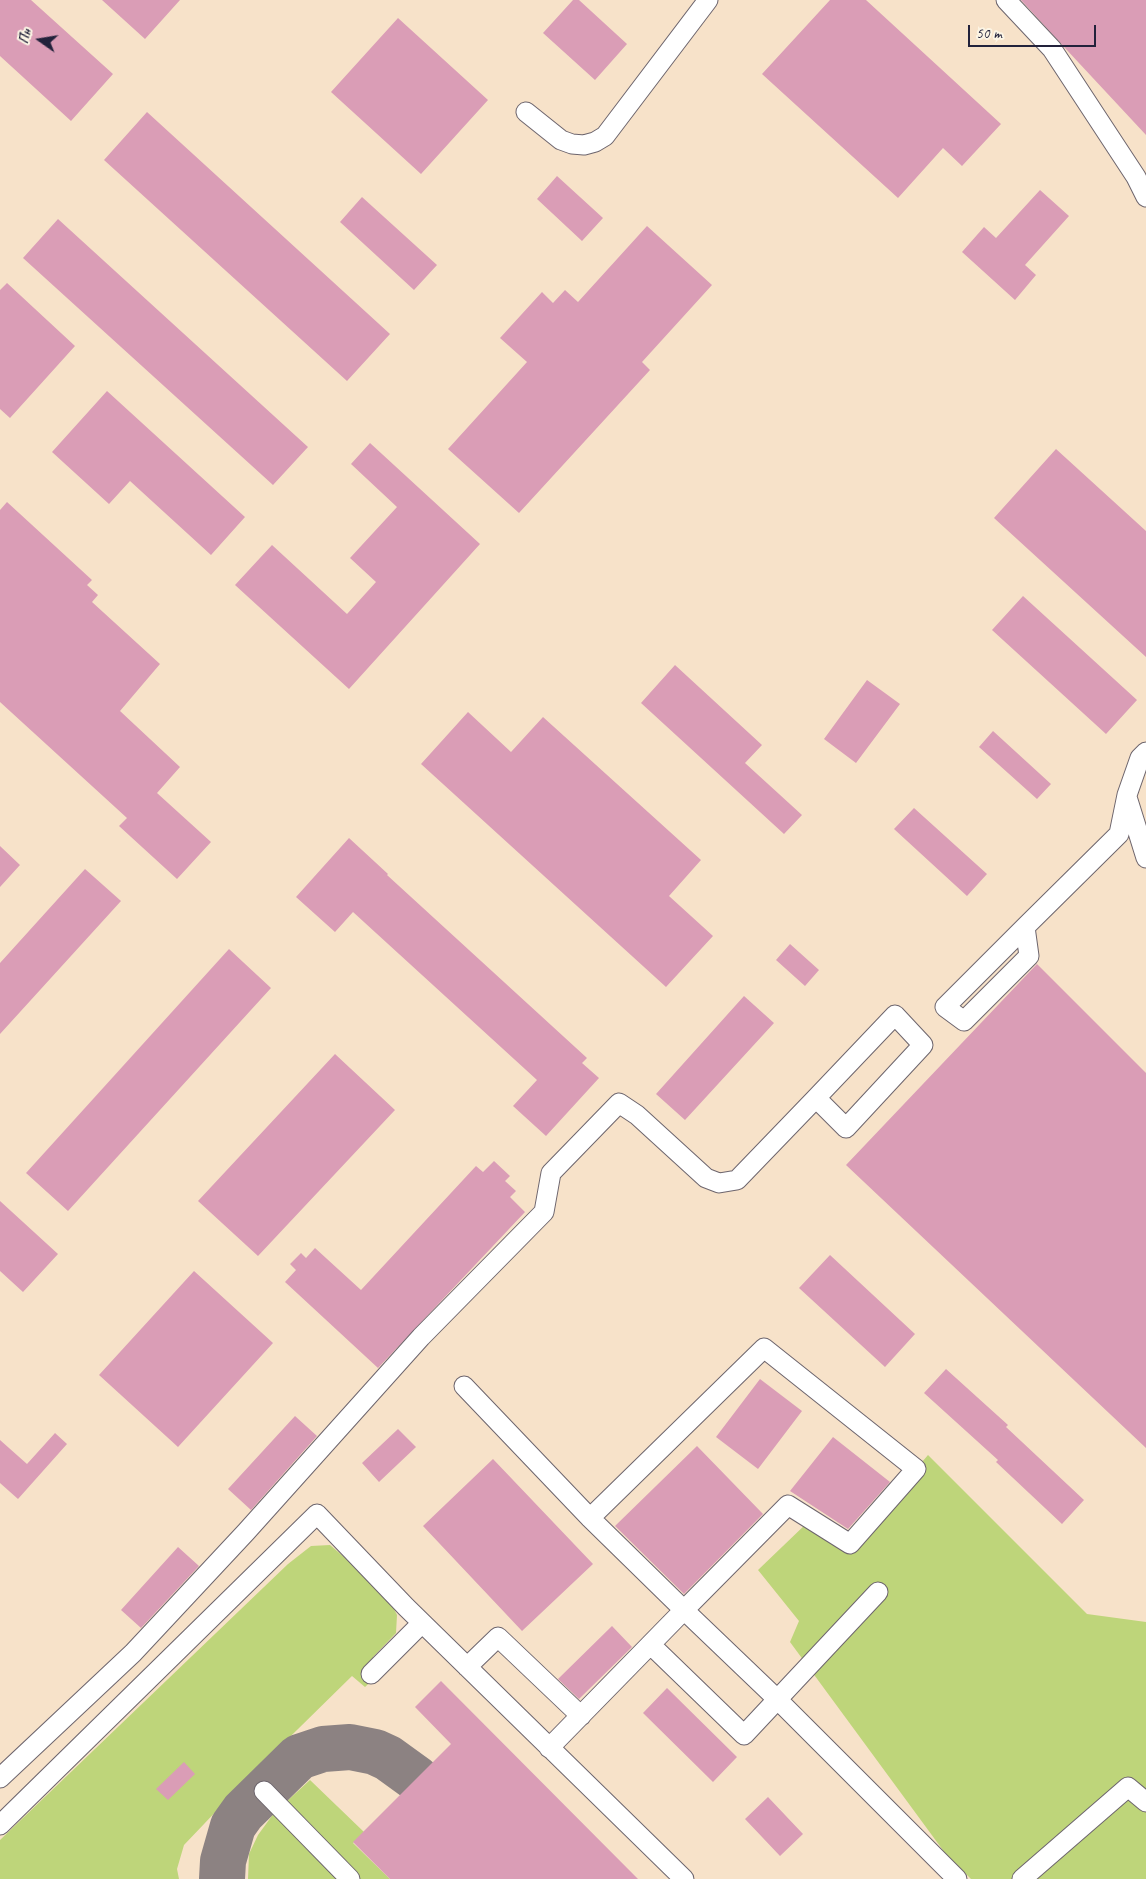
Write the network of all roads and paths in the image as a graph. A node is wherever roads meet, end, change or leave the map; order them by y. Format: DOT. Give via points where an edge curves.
graph roads {
  1 [pos="708,0"];
  2 [pos="1006,0"];
  3 [pos="526,112"];
  4 [pos="1146,196"];
  5 [pos="1146,752"];
  6 [pos="1126,794"];
  7 [pos="1146,858"];
  8 [pos="1025,927"];
  9 [pos="816,1098"];
  10 [pos="464,1386"];
  11 [pos="590,1518"];
  12 [pos="878,1592"];
  13 [pos="684,1610"];
  14 [pos="422,1623"];
  15 [pos="651,1645"];
  16 [pos="467,1667"];
  17 [pos="372,1674"];
  18 [pos="778,1700"];
  19 [pos="581,1716"];
  20 [pos="550,1748"];
  21 [pos="0,1778"];
  22 [pos="264,1791"];
  23 [pos="1146,1802"];
  24 [pos="0,1825"];
  25 [pos="350,1879"];
  26 [pos="684,1879"];
  27 [pos="957,1879"];
  28 [pos="1022,1879"];
  1 -- 3 [label="street" via="605,136 590,144 572,144"];
  2 -- 4 [label="street" via="1052,49"];
  5 -- 6 [label="street" via="1140,758"];
  6 -- 7 [label="street"];
  6 -- 8 [label="street" via="1119,834"];
  8 -- 8 [label="street" via="952,1000 945,1007 964,1021 1029,956"];
  9 -- 9 [label="street" via="895,1016 923,1045 846,1128"];
  9 -- 21 [label="street" via="737,1180 719,1183 706,1178 638,1115 619,1103 551,1173 544,1212 421,1337 133,1653"];
  10 -- 11 [label="street"];
  11 -- 13 [label="street"];
  11 -- 13 [label="street" via="764,1348 916,1469 850,1544 788,1505"];
  12 -- 18 [label="street"];
  13 -- 15 [label="street"];
  13 -- 18 [label="street"];
  14 -- 16 [label="street"];
  14 -- 17 [label="street"];
  14 -- 24 [label="street" via="318,1514"];
  15 -- 18 [label="street" via="744,1736"];
  15 -- 19 [label="street"];
  16 -- 19 [label="street" via="498,1637"];
  16 -- 20 [label="street"];
  18 -- 27 [label="street"];
  19 -- 20 [label="street"];
  20 -- 26 [label="street"];
  22 -- 25 [label="street"];
  23 -- 28 [label="street" via="1128,1787"];
}
